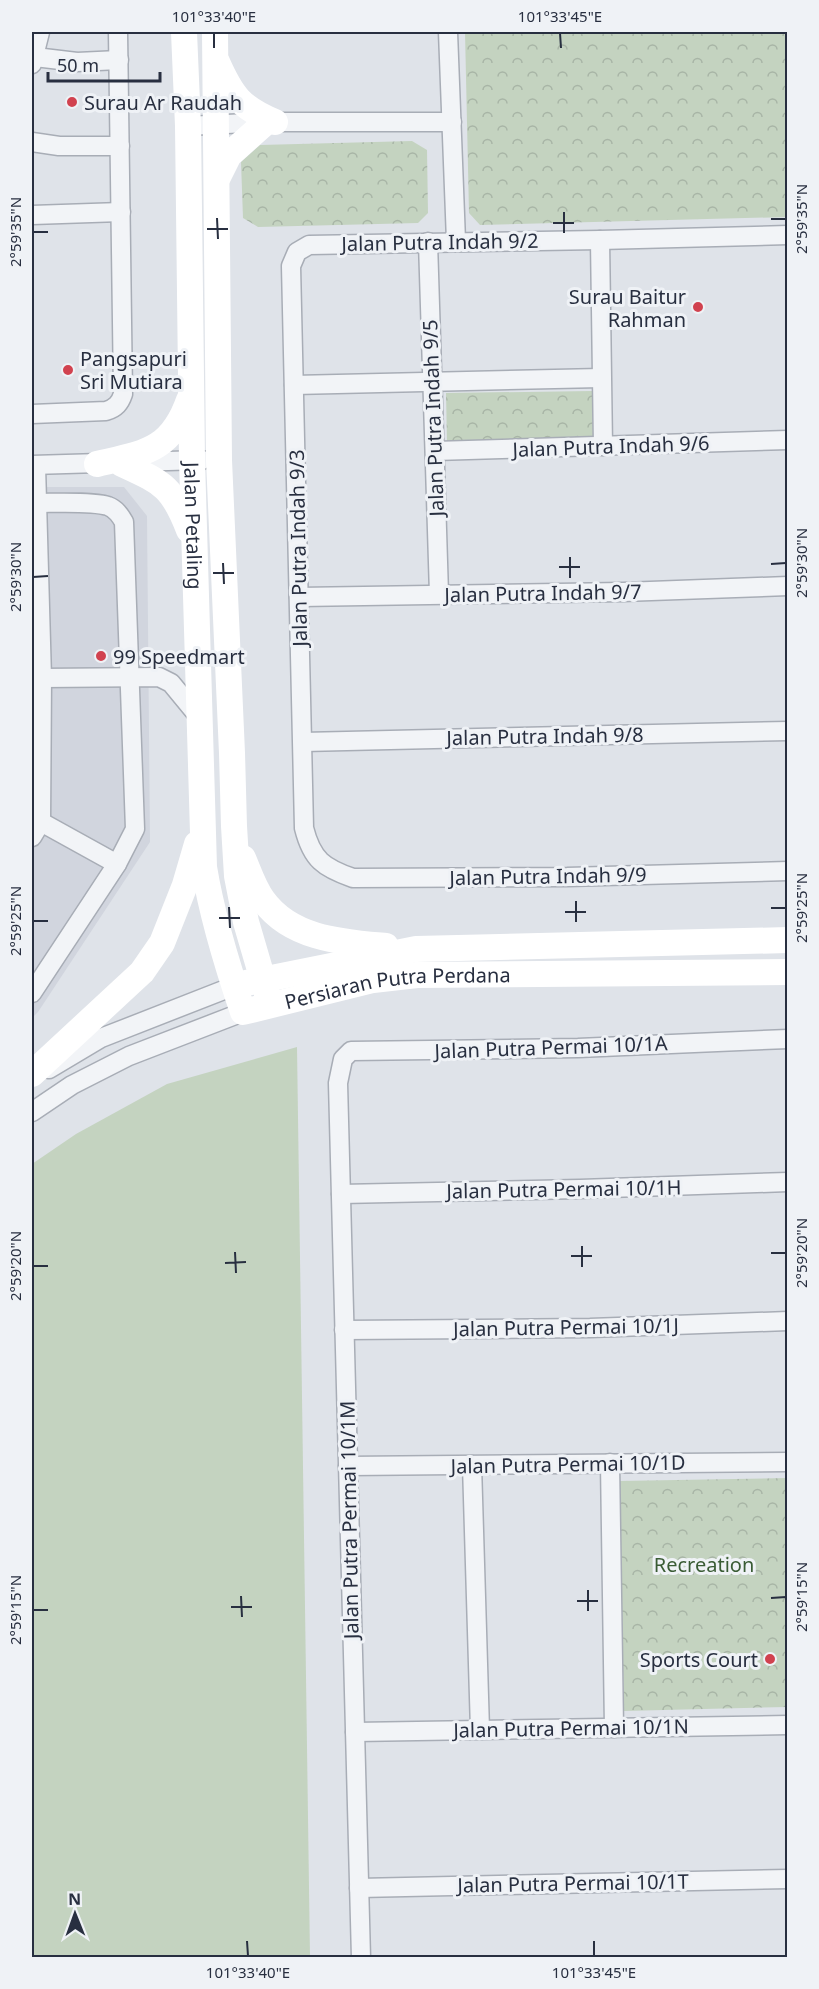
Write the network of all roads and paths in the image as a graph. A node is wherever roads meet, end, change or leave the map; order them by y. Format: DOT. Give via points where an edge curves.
graph roads {
  1 [pos="40,32"];
  2 [pos="118,32"];
  3 [pos="184,32"];
  4 [pos="448,32"];
  5 [pos="215,44"];
  6 [pos="119,60"];
  7 [pos="33,61"];
  8 [pos="270,122"];
  9 [pos="452,122"];
  10 [pos="216,124"];
  11 [pos="188,126"];
  12 [pos="32,142"];
  13 [pos="120,146"];
  14 [pos="218,178"];
  15 [pos="121,212"];
  16 [pos="32,215"];
  17 [pos="788,235"];
  18 [pos="600,240"];
  19 [pos="456,241"];
  20 [pos="428,242"];
  21 [pos="309,245"];
  22 [pos="601,378"];
  23 [pos="432,383"];
  24 [pos="294,385"];
  25 [pos="191,393"];
  26 [pos="32,414"];
  27 [pos="788,440"];
  28 [pos="603,446"];
  29 [pos="435,452"];
  30 [pos="192,460"];
  31 [pos="219,460"];
  32 [pos="110,464"];
  33 [pos="34,465"];
  34 [pos="37,503"];
  35 [pos="195,544"];
  36 [pos="788,586"];
  37 [pos="439,594"];
  38 [pos="299,597"];
  39 [pos="131,676"];
  40 [pos="42,678"];
  41 [pos="199,717"];
  42 [pos="788,731"];
  43 [pos="303,742"];
  44 [pos="202,826"];
  45 [pos="234,826"];
  46 [pos="36,830"];
  47 [pos="315,856"];
  48 [pos="117,864"];
  49 [pos="788,872"];
  50 [pos="788,940"];
  51 [pos="416,949"];
  52 [pos="788,972"];
  53 [pos="262,979"];
  54 [pos="234,986"];
  55 [pos="32,990"];
  56 [pos="270,1004"];
  57 [pos="243,1012"];
  58 [pos="788,1039"];
  59 [pos="32,1074"];
  60 [pos="32,1079"];
  61 [pos="338,1083"];
  62 [pos="32,1112"];
  63 [pos="788,1182"];
  64 [pos="341,1194"];
  65 [pos="788,1321"];
  66 [pos="344,1330"];
  67 [pos="788,1462"];
  68 [pos="610,1463"];
  69 [pos="472,1465"];
  70 [pos="348,1466"];
  71 [pos="788,1725"];
  72 [pos="614,1728"];
  73 [pos="480,1730"];
  74 [pos="355,1732"];
  75 [pos="788,1879"];
  76 [pos="359,1888"];
  77 [pos="361,1958"];
  1 -- 7 [label="street"];
  2 -- 6 [label="street"];
  3 -- 11 [label="main road, Jalan Petaling"];
  4 -- 9 [label="street"];
  5 -- 8 [label="main road" via="225,82 243,105"];
  5 -- 10 [label="main road, Jalan Petaling"];
  6 -- 7 [label="street"];
  6 -- 13 [label="street"];
  8 -- 9 [label="street"];
  8 -- 10 [label="street"];
  8 -- 14 [label="main road" via="234,150"];
  9 -- 19 [label="street"];
  10 -- 11 [label="street"];
  10 -- 14 [label="main road, Jalan Petaling"];
  11 -- 25 [label="main road, Jalan Petaling"];
  12 -- 13 [label="street"];
  13 -- 15 [label="street"];
  14 -- 31 [label="main road, Jalan Petaling"];
  15 -- 16 [label="street"];
  15 -- 26 [label="street" via="120,403 106,411"];
  17 -- 18 [label="street, Jalan Putra Indah 9/2"];
  18 -- 19 [label="street, Jalan Putra Indah 9/2"];
  18 -- 22 [label="street"];
  19 -- 20 [label="street, Jalan Putra Indah 9/2"];
  20 -- 21 [label="street, Jalan Putra Indah 9/2"];
  20 -- 23 [label="street, Jalan Putra Indah 9/5"];
  21 -- 24 [label="street, Jalan Putra Indah 9/3" via="297,252 291,266"];
  22 -- 23 [label="street"];
  22 -- 28 [label="street"];
  23 -- 24 [label="street"];
  23 -- 29 [label="street, Jalan Putra Indah 9/5"];
  24 -- 38 [label="street, Jalan Putra Indah 9/3"];
  25 -- 30 [label="main road, Jalan Petaling"];
  25 -- 32 [label="main road" via="182,419 167,439 153,449"];
  27 -- 28 [label="street, Jalan Putra Indah 9/6"];
  28 -- 29 [label="street, Jalan Putra Indah 9/6"];
  29 -- 37 [label="street, Jalan Putra Indah 9/5"];
  30 -- 31 [label="street"];
  30 -- 32 [label="street"];
  30 -- 35 [label="main road, Jalan Petaling"];
  31 -- 45 [label="main road, Jalan Petaling"];
  32 -- 33 [label="street"];
  32 -- 35 [label="main road" via="158,480 171,492"];
  33 -- 34 [label="street"];
  34 -- 39 [label="street" via="107,506 120,513 124,522"];
  34 -- 40 [label="street"];
  35 -- 41 [label="main road, Jalan Petaling"];
  36 -- 37 [label="street, Jalan Putra Indah 9/7"];
  37 -- 38 [label="street, Jalan Putra Indah 9/7"];
  38 -- 43 [label="street, Jalan Putra Indah 9/3"];
  39 -- 40 [label="street"];
  39 -- 41 [label="street" via="159,677 171,683"];
  39 -- 48 [label="street" via="135,829"];
  40 -- 46 [label="street"];
  41 -- 44 [label="main road, Jalan Petaling"];
  42 -- 43 [label="street, Jalan Putra Indah 9/8"];
  43 -- 47 [label="street, Jalan Putra Indah 9/3" via="304,828"];
  44 -- 54 [label="main road, Jalan Petaling" via="209,895"];
  44 -- 59 [label="main road" via="185,885 162,943 141,972"];
  45 -- 51 [label="main road" via="251,877 263,900 279,917 319,937 344,943"];
  45 -- 53 [label="main road, Jalan Petaling" via="237,876"];
  46 -- 48 [label="street"];
  47 -- 49 [label="street, Jalan Putra Indah 9/9" via="331,870 353,878"];
  48 -- 55 [label="street"];
  50 -- 51 [label="main road, Persiaran Putra Perdana"];
  51 -- 53 [label="main road, Persiaran Putra Perdana"];
  52 -- 56 [label="main road, Persiaran Putra Perdana" via="417,975 373,980"];
  53 -- 54 [label="main road, Persiaran Putra Perdana"];
  53 -- 56 [label="main road, Jalan Petaling"];
  54 -- 57 [label="main road, Jalan Petaling"];
  54 -- 60 [label="street, Persiaran Putra Perdana" via="101,1038"];
  56 -- 57 [label="main road, Persiaran Putra Perdana"];
  57 -- 62 [label="street, Persiaran Putra Perdana" via="129,1056 72,1085"];
  58 -- 61 [label="street, Jalan Putra Permai 10/1A" via="578,1048 351,1051 343,1059"];
  61 -- 64 [label="street, Jalan Putra Permai 10/1M"];
  63 -- 64 [label="street, Jalan Putra Permai 10/1H"];
  64 -- 66 [label="street, Jalan Putra Permai 10/1M"];
  65 -- 66 [label="street, Jalan Putra Permai 10/1J"];
  66 -- 70 [label="street, Jalan Putra Permai 10/1M"];
  67 -- 68 [label="street, Jalan Putra Permai 10/1D"];
  68 -- 69 [label="street, Jalan Putra Permai 10/1D"];
  68 -- 72 [label="street"];
  69 -- 70 [label="street, Jalan Putra Permai 10/1D"];
  69 -- 73 [label="street"];
  70 -- 74 [label="street, Jalan Putra Permai 10/1M"];
  71 -- 72 [label="street, Jalan Putra Permai 10/1N"];
  72 -- 73 [label="street, Jalan Putra Permai 10/1N"];
  73 -- 74 [label="street, Jalan Putra Permai 10/1N"];
  74 -- 76 [label="street, Jalan Putra Permai 10/1M"];
  75 -- 76 [label="street, Jalan Putra Permai 10/1T"];
  76 -- 77 [label="street, Jalan Putra Permai 10/1M"];
}
